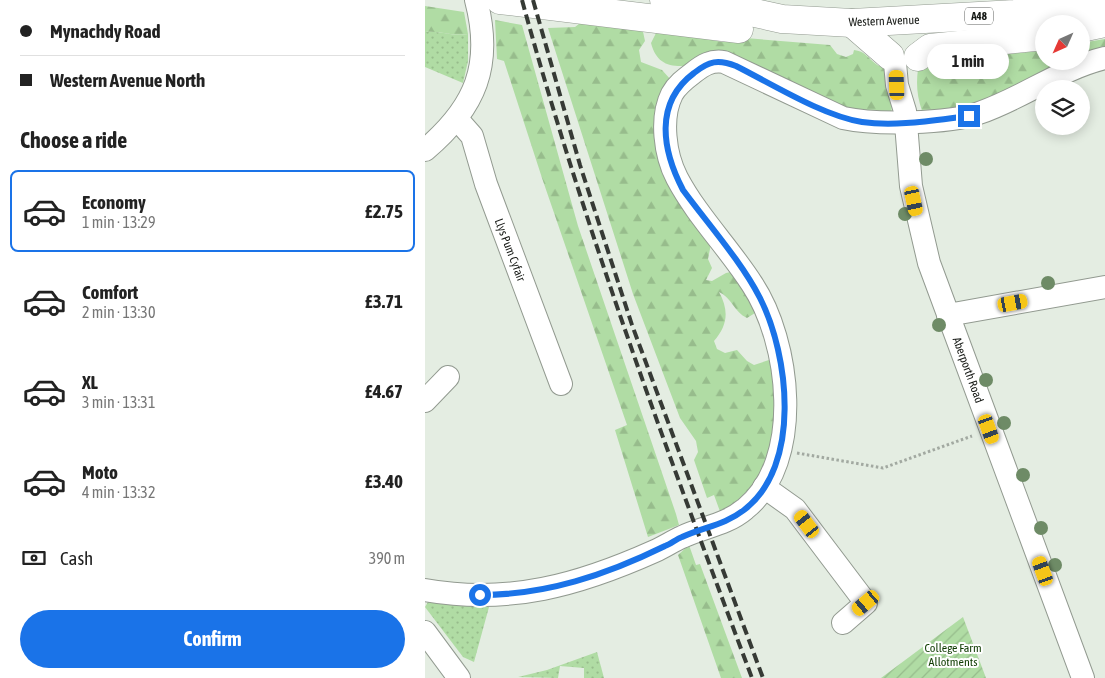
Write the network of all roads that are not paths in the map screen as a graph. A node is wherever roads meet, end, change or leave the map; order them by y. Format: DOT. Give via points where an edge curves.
graph roads {
  1 [pos="476,0"];
  2 [pos="500,0"];
  3 [pos="664,0"];
  4 [pos="1105,2"];
  5 [pos="782,19"];
  6 [pos="852,23"];
  7 [pos="1105,23"];
  8 [pos="1090,26"];
  9 [pos="1035,37"];
  10 [pos="889,56"];
  11 [pos="918,57"];
  12 [pos="1105,58"];
  13 [pos="899,118"];
  14 [pos="457,119"];
  15 [pos="425,150"];
  16 [pos="1105,287"];
  17 [pos="948,315"];
  18 [pos="449,377"];
  19 [pos="561,384"];
  20 [pos="425,401"];
  21 [pos="763,487"];
  22 [pos="425,590"];
  23 [pos="843,623"];
  24 [pos="425,632"];
  25 [pos="459,678"];
  26 [pos="1083,678"];
  1 -- 14 [label="street" via="482,22 480,76"];
  2 -- 5 [label="highway" via="747,29"];
  3 -- 5 [label="highway, Western Avenue / A48"];
  4 -- 6 [label="highway, Western Avenue / A48" via="1015,14"];
  5 -- 6 [label="highway, Western Avenue / A48"];
  6 -- 10 [label="highway"];
  7 -- 8 [label="highway"];
  9 -- 11 [label="highway" via="930,48"];
  10 -- 13 [label="street, Aberporth Road" via="895,63"];
  11 -- 13 [label="street, Aberporth Road" via="911,70 911,85"];
  12 -- 13 [label="street" via="1076,66 969,116"];
  13 -- 17 [label="street, Aberporth Road" via="920,231"];
  13 -- 21 [label="street" via="863,122 843,118 736,66 718,61 695,72 672,95 666,125 676,175 760,297 782,363 785,396 783,433 776,460"];
  14 -- 15 [label="street"];
  14 -- 19 [label="street, Llys Pum Cyfair" via="472,136 486,184"];
  16 -- 17 [label="street"];
  17 -- 26 [label="street, Aberporth Road"];
  18 -- 20 [label="street"];
  21 -- 22 [label="street" via="753,502 727,521 574,583 518,594 462,595"];
  21 -- 23 [label="street" via="795,509 866,603"];
  24 -- 25 [label="street"];
}
